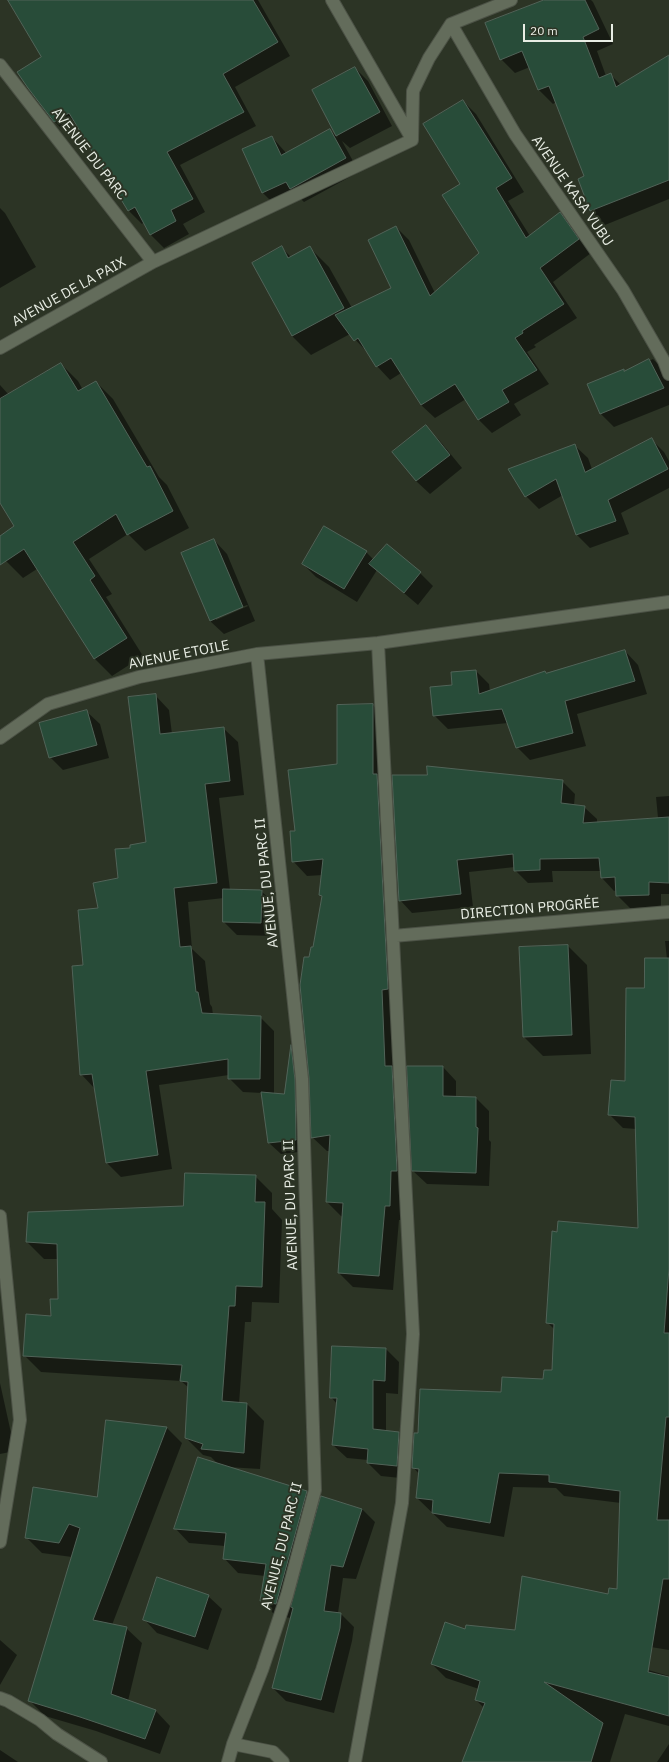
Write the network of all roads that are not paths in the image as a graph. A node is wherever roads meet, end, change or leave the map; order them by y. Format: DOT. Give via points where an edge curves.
graph roads {
  1 [pos="332,0"];
  2 [pos="511,0"];
  3 [pos="451,24"];
  4 [pos="0,65"];
  5 [pos="412,140"];
  6 [pos="153,262"];
  7 [pos="0,348"];
  8 [pos="669,374"];
  9 [pos="669,602"];
  10 [pos="378,643"];
  11 [pos="257,654"];
  12 [pos="0,738"];
  13 [pos="669,912"];
  14 [pos="393,936"];
  15 [pos="0,1216"];
  16 [pos="0,1542"];
  17 [pos="0,1698"];
  18 [pos="234,1744"];
  19 [pos="101,1762"];
  20 [pos="228,1762"];
  21 [pos="284,1762"];
  22 [pos="355,1762"];
  1 -- 5 [label="street"];
  2 -- 3 [label="street"];
  3 -- 5 [label="street" via="429,58 413,91"];
  3 -- 8 [label="street, AVENUE KASA VUBU" via="515,134 623,290"];
  4 -- 6 [label="street, AVENUE DU PARC"];
  5 -- 6 [label="street, AVENUE DE LA PAIX"];
  6 -- 7 [label="street, AVENUE DE LA PAIX"];
  9 -- 10 [label="street, AVENUE ETOILE"];
  10 -- 11 [label="street, AVENUE ETOILE"];
  10 -- 14 [label="street"];
  11 -- 12 [label="street, AVENUE ETOILE" via="139,677 48,704"];
  11 -- 18 [label="street, AVENUE, DU PARC II" via="302,1079 315,1490 287,1595"];
  13 -- 14 [label="street, DIRECTION PROGRÉE"];
  14 -- 22 [label="street" via="413,1334 402,1503"];
  15 -- 16 [label="street" via="20,1420"];
  17 -- 19 [label="street" via="40,1720"];
  18 -- 20 [label="street, AVENUE, DU PARC II"];
  18 -- 21 [label="street" via="273,1752"];
}
